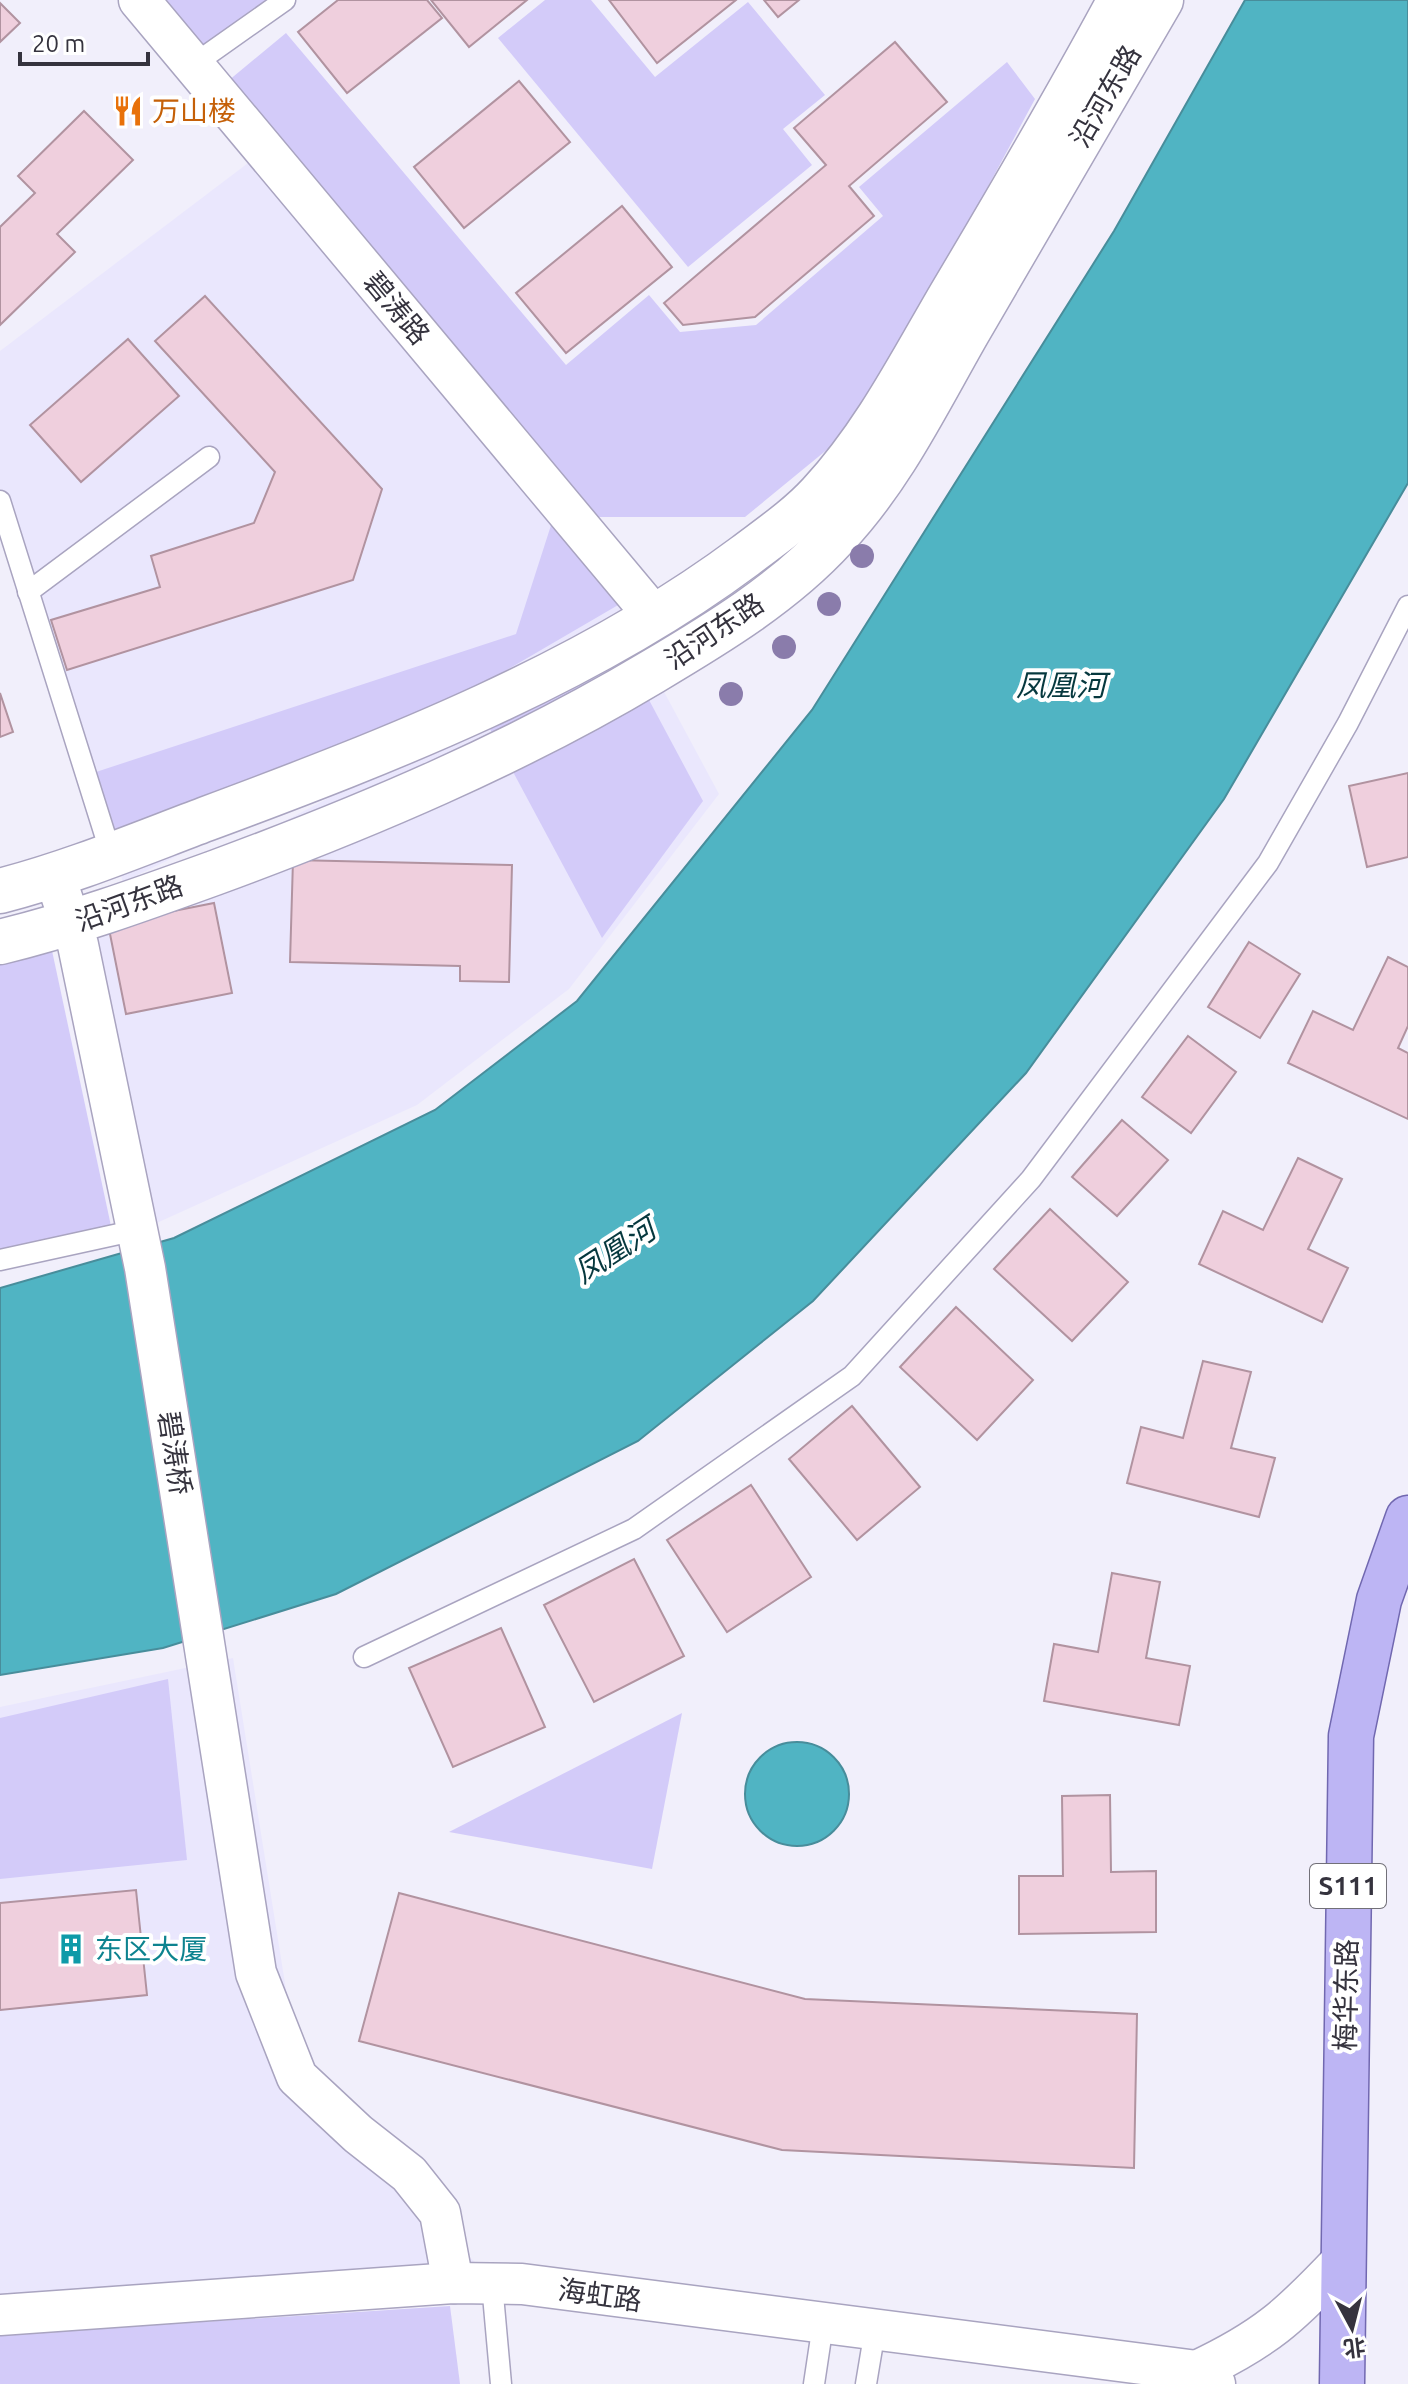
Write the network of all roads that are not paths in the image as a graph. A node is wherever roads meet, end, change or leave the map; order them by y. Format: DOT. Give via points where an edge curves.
graph roads {
  1 [pos="139,0"];
  2 [pos="285,0"];
  3 [pos="1120,0"];
  4 [pos="1161,0"];
  5 [pos="193,65"];
  6 [pos="209,457"];
  7 [pos="0,501"];
  8 [pos="28,592"];
  9 [pos="1408,606"];
  10 [pos="655,617"];
  11 [pos="111,854"];
  12 [pos="55,877"];
  13 [pos="0,891"];
  14 [pos="72,924"];
  15 [pos="0,942"];
  16 [pos="137,1230"];
  17 [pos="0,1260"];
  18 [pos="1408,1518"];
  19 [pos="364,1657"];
  20 [pos="1341,2262"];
  21 [pos="472,2284"];
  22 [pos="0,2315"];
  23 [pos="823,2324"];
  24 [pos="875,2330"];
  25 [pos="1206,2378"];
  26 [pos="501,2384"];
  27 [pos="814,2384"];
  28 [pos="866,2384"];
  29 [pos="1342,2384"];
  1 -- 5 [label="street, 碧涛路"];
  2 -- 5 [label="lane"];
  3 -- 10 [label="street, 沿河东路" via="1062,108 863,441 817,498 778,532"];
  4 -- 14 [label="street, 沿河东路" via="890,467 833,540 793,576 683,654 500,754 286,847"];
  5 -- 10 [label="street, 碧涛路"];
  6 -- 8 [label="lane"];
  7 -- 8 [label="lane"];
  8 -- 11 [label="lane"];
  9 -- 19 [label="lane" via="1268,863 1031,1179 852,1376 634,1529"];
  10 -- 11 [label="street, 沿河东路" via="537,680 387,747"];
  11 -- 12 [label="street, 沿河东路"];
  12 -- 13 [label="street, 沿河东路"];
  12 -- 14 [label="street, 碧涛桥"];
  14 -- 15 [label="street, 沿河东路"];
  14 -- 16 [label="street, 碧涛桥"];
  16 -- 17 [label="lane"];
  16 -- 21 [label="street, 碧涛桥" via="256,1973 297,2077 409,2174 440,2213"];
  18 -- 20 [label="main road, 梅华东路 / S111" via="1379,1600 1351,1736"];
  20 -- 25 [label="street" via="1289,2317"];
  20 -- 29 [label="main road, 梅华东路 / S111"];
  21 -- 22 [label="street, 海虹路"];
  21 -- 23 [label="street, 海虹路" via="522,2284"];
  21 -- 26 [label="lane"];
  23 -- 24 [label="street, 海虹路"];
  23 -- 27 [label="lane"];
  24 -- 25 [label="street, 海虹路"];
  24 -- 28 [label="lane"];
}
